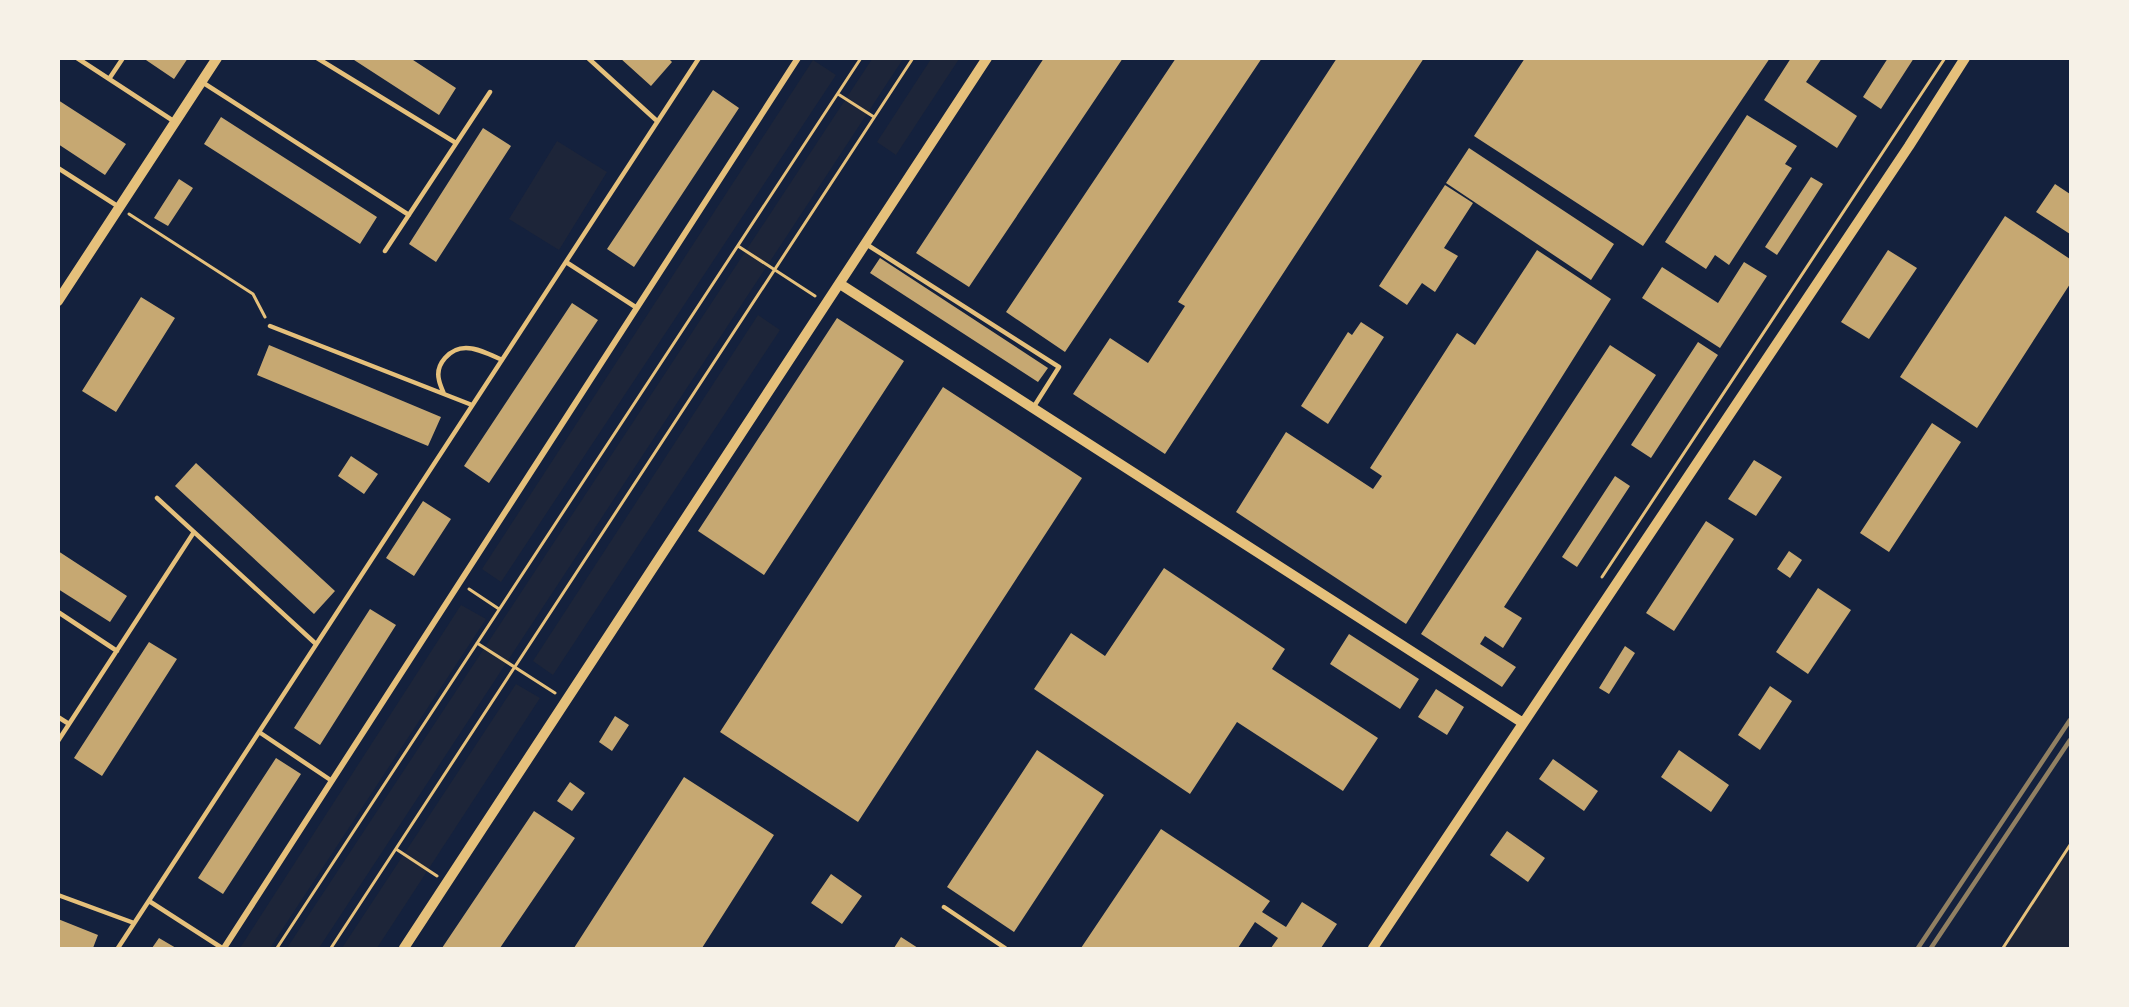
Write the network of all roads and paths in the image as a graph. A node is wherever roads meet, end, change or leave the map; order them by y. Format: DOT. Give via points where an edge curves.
graph roads {
  1 [pos="77,58"];
  2 [pos="123,58"];
  3 [pos="217,58"];
  4 [pos="317,58"];
  5 [pos="588,58"];
  6 [pos="699,58"];
  7 [pos="798,58"];
  8 [pos="861,58"];
  9 [pos="913,58"];
  10 [pos="987,58"];
  11 [pos="1946,58"];
  12 [pos="1965,58"];
  13 [pos="109,79"];
  14 [pos="202,82"];
  15 [pos="490,92"];
  16 [pos="838,93"];
  17 [pos="875,118"];
  18 [pos="657,121"];
  19 [pos="176,122"];
  20 [pos="456,143"];
  21 [pos="58,168"];
  22 [pos="120,208"];
  23 [pos="408,215"];
  24 [pos="866,244"];
  25 [pos="738,246"];
  26 [pos="385,251"];
  27 [pos="566,262"];
  28 [pos="775,270"];
  29 [pos="840,284"];
  30 [pos="822,300"];
  31 [pos="58,301"];
  32 [pos="637,308"];
  33 [pos="270,326"];
  34 [pos="502,360"];
  35 [pos="444,394"];
  36 [pos="472,405"];
  37 [pos="1033,408"];
  38 [pos="157,498"];
  39 [pos="194,532"];
  40 [pos="1602,577"];
  41 [pos="460,583"];
  42 [pos="500,609"];
  43 [pos="58,612"];
  44 [pos="477,643"];
  45 [pos="316,644"];
  46 [pos="117,651"];
  47 [pos="515,667"];
  48 [pos="567,700"];
  49 [pos="58,717"];
  50 [pos="1523,723"];
  51 [pos="69,724"];
  52 [pos="259,732"];
  53 [pos="58,741"];
  54 [pos="332,781"];
  55 [pos="2070,845"];
  56 [pos="396,849"];
  57 [pos="447,883"];
  58 [pos="58,895"];
  59 [pos="149,901"];
  60 [pos="944,907"];
  61 [pos="134,924"];
  62 [pos="118,948"];
  63 [pos="223,948"];
  64 [pos="277,948"];
  65 [pos="331,948"];
  66 [pos="404,948"];
  67 [pos="1005,948"];
  68 [pos="1373,948"];
  69 [pos="2003,948"];
  1 -- 13 [label="lane"];
  2 -- 13 [label="lane"];
  3 -- 14 [label="street"];
  4 -- 20 [label="lane"];
  5 -- 18 [label="lane"];
  6 -- 18 [label="lane"];
  7 -- 32 [label="street"];
  8 -- 16 [label="path"];
  9 -- 17 [label="path"];
  10 -- 24 [label="street"];
  11 -- 40 [label="path"];
  12 -- 50 [label="street"];
  13 -- 19 [label="lane"];
  14 -- 19 [label="street"];
  14 -- 23 [label="lane"];
  15 -- 20 [label="lane"];
  16 -- 17 [label="path"];
  16 -- 25 [label="path"];
  17 -- 28 [label="path"];
  18 -- 27 [label="lane"];
  19 -- 22 [label="street"];
  20 -- 23 [label="lane"];
  21 -- 22 [label="lane"];
  22 -- 31 [label="street"];
  22 -- 33 [label="path" via="253,294"];
  23 -- 26 [label="lane"];
  24 -- 29 [label="street"];
  24 -- 37 [label="lane" via="1059,367"];
  25 -- 28 [label="path"];
  25 -- 42 [label="path"];
  27 -- 32 [label="lane"];
  27 -- 34 [label="lane"];
  28 -- 30 [label="path"];
  28 -- 47 [label="path"];
  29 -- 37 [label="street"];
  29 -- 48 [label="street"];
  32 -- 41 [label="street"];
  33 -- 35 [label="lane"];
  34 -- 35 [label="lane" via="480,350 464,348 450,353 440,363 438,378"];
  34 -- 36 [label="lane"];
  35 -- 36 [label="lane"];
  36 -- 45 [label="lane"];
  37 -- 50 [label="street"];
  38 -- 39 [label="lane"];
  39 -- 45 [label="lane"];
  39 -- 46 [label="lane"];
  41 -- 42 [label="path"];
  41 -- 54 [label="street"];
  42 -- 44 [label="path"];
  43 -- 46 [label="lane"];
  44 -- 47 [label="path"];
  44 -- 64 [label="path"];
  45 -- 52 [label="lane"];
  46 -- 51 [label="lane"];
  47 -- 48 [label="path"];
  47 -- 56 [label="path"];
  48 -- 57 [label="street"];
  49 -- 51 [label="lane"];
  50 -- 68 [label="street"];
  51 -- 53 [label="lane"];
  52 -- 54 [label="lane"];
  52 -- 59 [label="lane"];
  54 -- 63 [label="street"];
  55 -- 69 [label="path"];
  56 -- 57 [label="path"];
  56 -- 65 [label="path"];
  57 -- 66 [label="street"];
  58 -- 61 [label="lane"];
  59 -- 61 [label="lane"];
  59 -- 63 [label="lane"];
  60 -- 67 [label="lane"];
  61 -- 62 [label="lane"];
}
